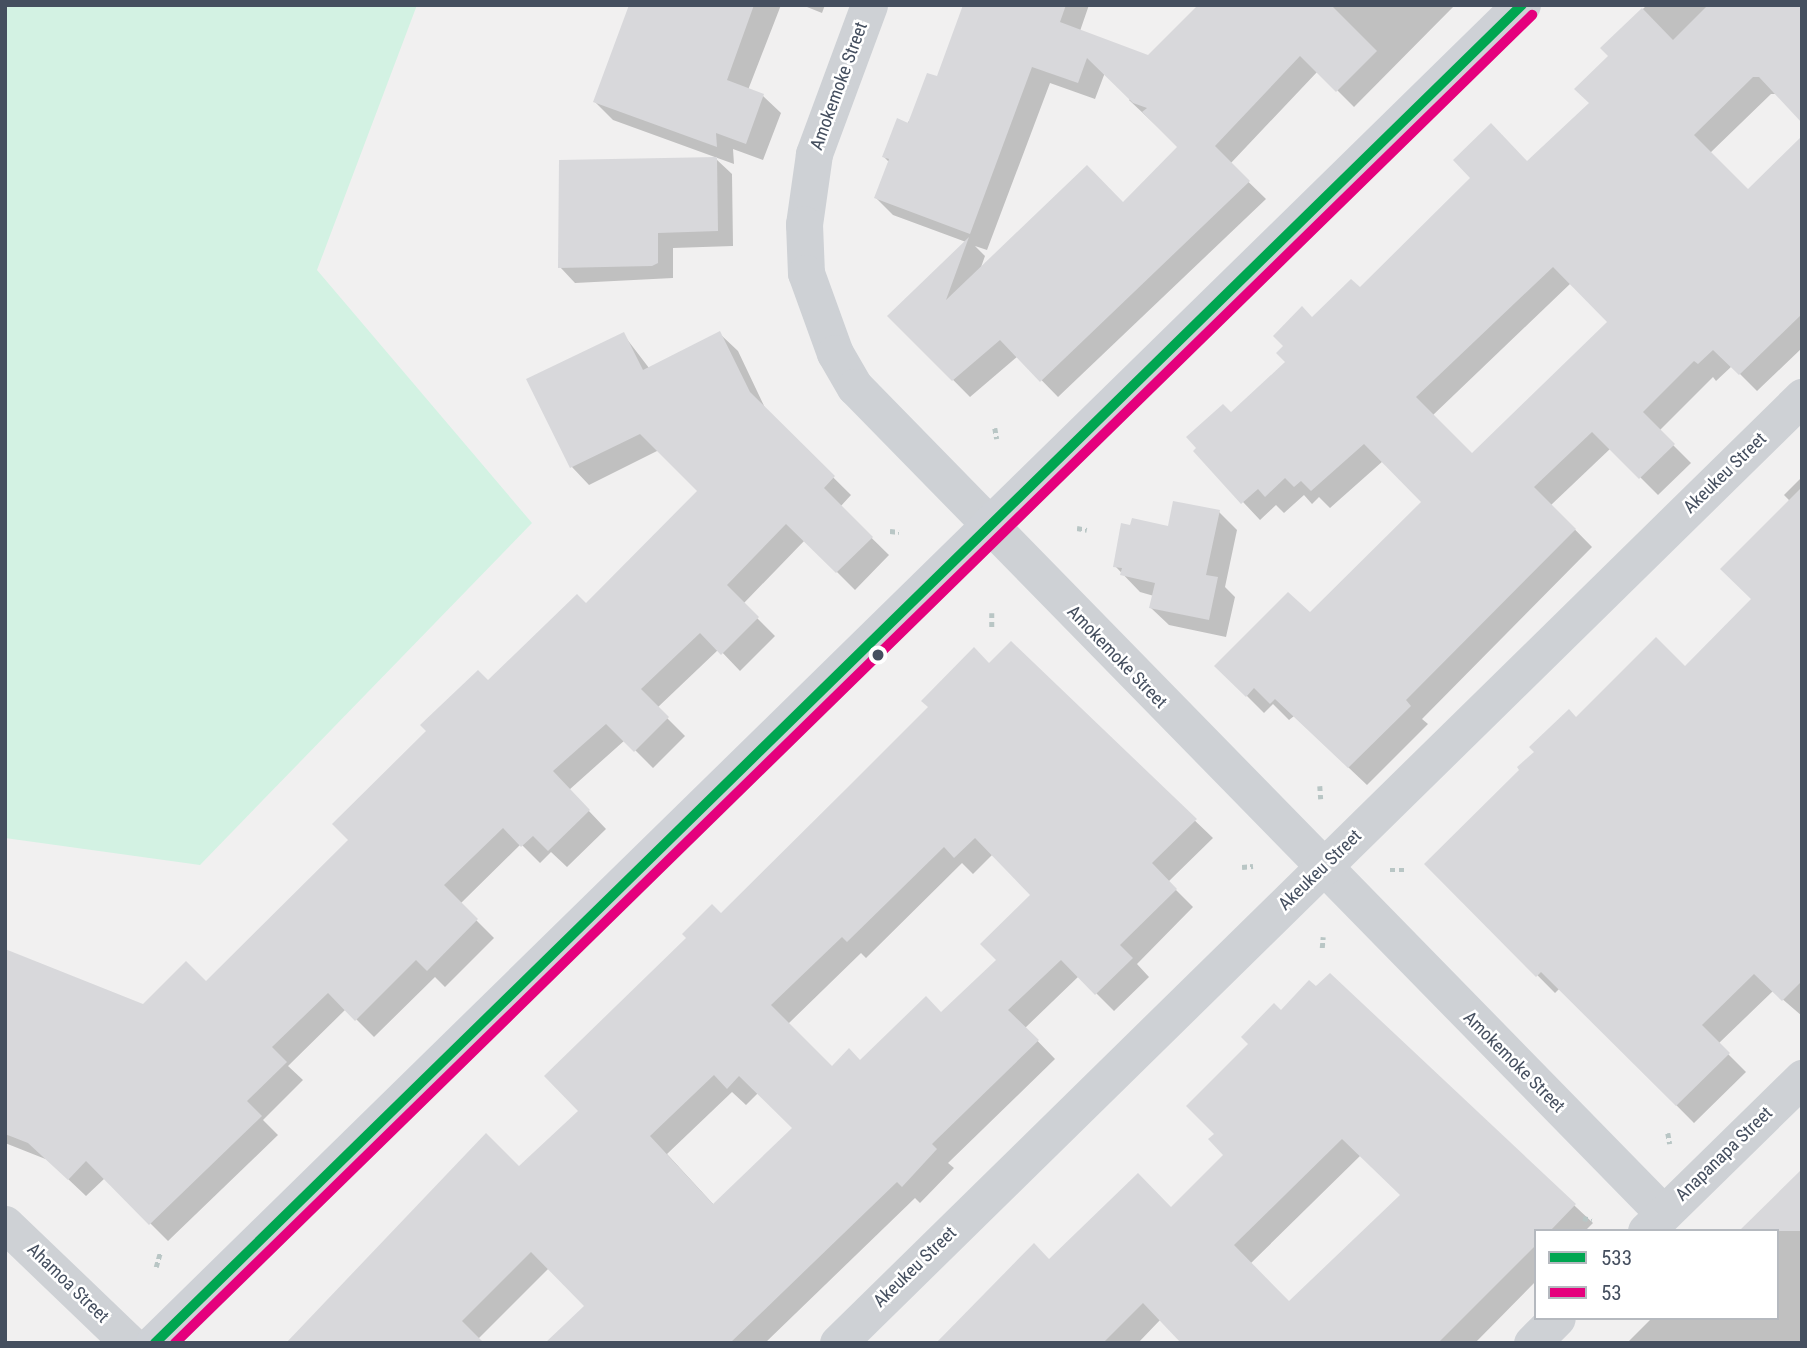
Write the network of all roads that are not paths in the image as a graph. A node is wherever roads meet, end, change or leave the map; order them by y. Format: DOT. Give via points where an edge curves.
graph roads {
  1 [pos="869,5"];
  2 [pos="1522,5"];
  3 [pos="1802,397"];
  4 [pos="989,527"];
  5 [pos="1322,867"];
  6 [pos="1802,1077"];
  7 [pos="1654,1222"];
  8 [pos="5,1224"];
  9 [pos="1555,1320"];
  10 [pos="129,1343"];
  11 [pos="155,1343"];
  12 [pos="838,1343"];
  13 [pos="1532,1343"];
  1 -- 4 [label="street, Amokemoke Street" via="814,154 804,224 806,273 835,353 855,387"];
  2 -- 4 [label="street"];
  3 -- 5 [label="street, Akeukeu Street"];
  4 -- 5 [label="street, Amokemoke Street"];
  4 -- 11 [label="street"];
  5 -- 7 [label="street, Amokemoke Street"];
  5 -- 12 [label="street, Akeukeu Street"];
  6 -- 7 [label="street, Anapanapa Street"];
  8 -- 10 [label="street, Ahamoa Street"];
  9 -- 13 [label="street"];
}
